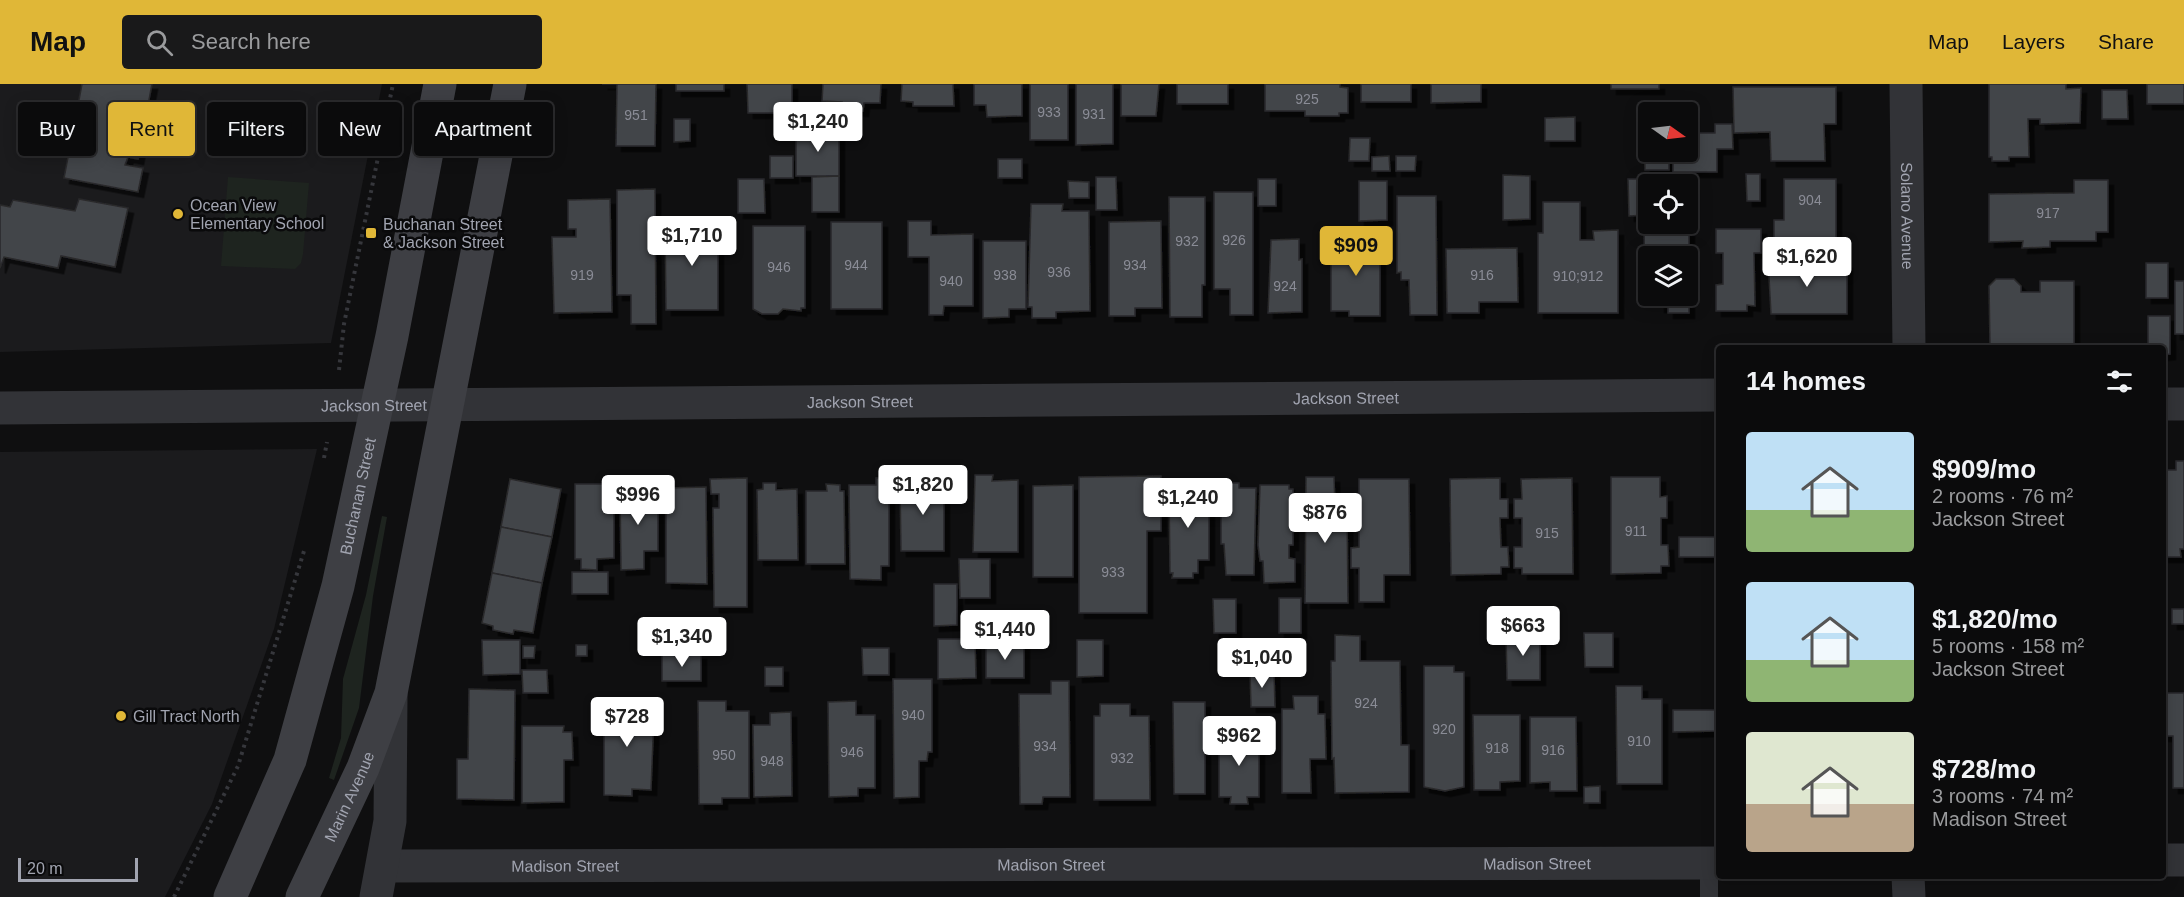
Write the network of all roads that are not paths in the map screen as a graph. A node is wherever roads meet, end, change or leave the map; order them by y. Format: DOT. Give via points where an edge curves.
graph roads {
  1 [pos="440,84"];
  2 [pos="510,84"];
  3 [pos="1906,84"];
  4 [pos="1909,345"];
  5 [pos="1716,395"];
  6 [pos="449,404"];
  7 [pos="2166,404"];
  8 [pos="2184,404"];
  9 [pos="376,405"];
  10 [pos="0,408"];
  11 [pos="391,693"];
  12 [pos="2166,860"];
  13 [pos="2184,860"];
  14 [pos="1714,863"];
  15 [pos="1908,879"];
  16 [pos="379,881"];
  17 [pos="230,897"];
  18 [pos="302,897"];
  19 [pos="1709,897"];
  20 [pos="1909,897"];
  1 -- 9 [label="main road, Buchanan Street"];
  2 -- 6 [label="main road"];
  3 -- 4 [label="street, Solano Avenue"];
  5 -- 6 [label="street, Jackson Street"];
  6 -- 9 [label="street, Jackson Street"];
  6 -- 11 [label="main road"];
  7 -- 8 [label="street"];
  9 -- 10 [label="street, Jackson Street"];
  9 -- 17 [label="main road, Buchanan Street" via="338,586 311,691 290,760"];
  11 -- 16 [label="street" via="390,821"];
  11 -- 18 [label="main road, Marin Avenue" via="363,768"];
  12 -- 13 [label="street"];
  14 -- 16 [label="street, Madison Street"];
  14 -- 19 [label="lane"];
  15 -- 20 [label="street"];
}
